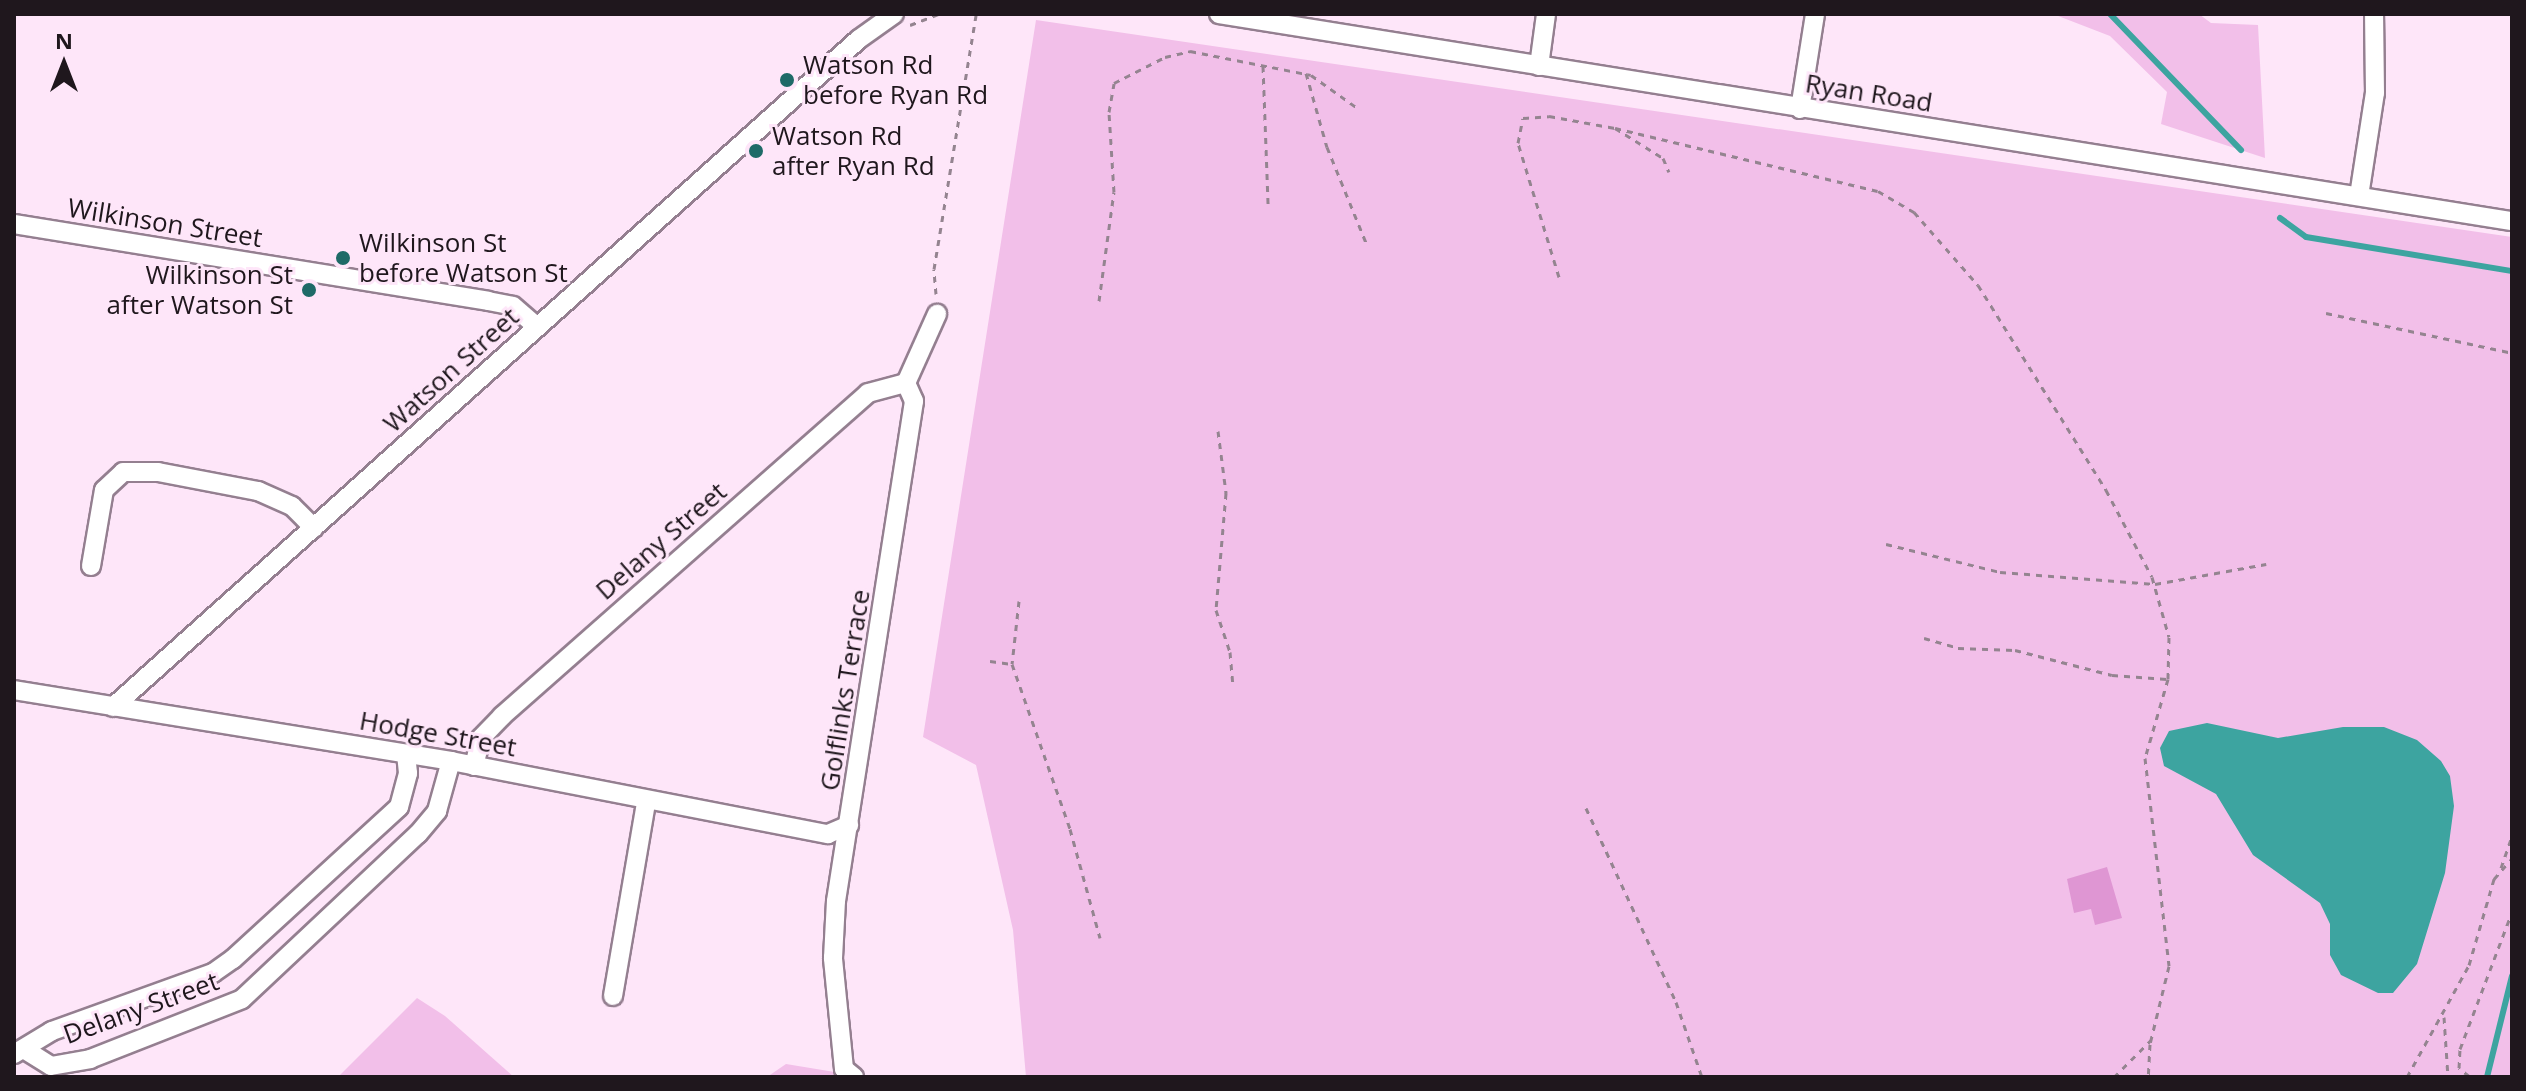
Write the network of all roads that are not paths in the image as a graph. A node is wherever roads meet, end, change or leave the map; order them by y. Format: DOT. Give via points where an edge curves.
graph roads {
  1 [pos="870,14"];
  2 [pos="894,14"];
  3 [pos="1219,14"];
  4 [pos="1546,14"];
  5 [pos="1815,14"];
  6 [pos="2374,14"];
  7 [pos="1274,18"];
  8 [pos="859,39"];
  9 [pos="1539,66"];
  10 [pos="1800,109"];
  11 [pos="2359,196"];
  12 [pos="2512,221"];
  13 [pos="14,224"];
  14 [pos="937,314"];
  15 [pos="537,327"];
  16 [pos="906,383"];
  17 [pos="314,528"];
  18 [pos="91,566"];
  19 [pos="14,690"];
  20 [pos="113,707"];
  21 [pos="406,754"];
  22 [pos="451,761"];
  23 [pos="474,766"];
  24 [pos="646,802"];
  25 [pos="849,825"];
  26 [pos="613,996"];
  27 [pos="20,1053"];
  28 [pos="854,1077"];
  1 -- 8 [label="street, Watson Street"];
  2 -- 8 [label="street, Watson Street"];
  3 -- 7 [label="street, Ryan Road"];
  4 -- 9 [label="street"];
  5 -- 10 [label="street"];
  6 -- 11 [label="street" via="2375,93"];
  7 -- 9 [label="street, Ryan Road"];
  8 -- 15 [label="street, Watson Street"];
  9 -- 10 [label="street, Ryan Road"];
  10 -- 11 [label="street, Ryan Road"];
  11 -- 12 [label="street, Ryan Road"];
  13 -- 15 [label="street, Wilkinson Street" via="488,301 513,306"];
  14 -- 16 [label="street"];
  15 -- 17 [label="street, Watson Street"];
  16 -- 23 [label="street, Delany Street" via="868,393 538,685 481,738"];
  16 -- 25 [label="street, Golflinks Terrace" via="914,401"];
  17 -- 18 [label="street" via="292,506 258,491 158,472 123,472 104,490"];
  17 -- 20 [label="street, Watson Street"];
  19 -- 20 [label="street, Hodge Street"];
  20 -- 21 [label="street, Hodge Street"];
  21 -- 22 [label="street, Hodge Street"];
  21 -- 27 [label="street, Delany Street" via="408,773 399,807 233,959 213,973 52,1031"];
  22 -- 23 [label="street, Hodge Street"];
  22 -- 27 [label="street, Delany Street" via="437,811 418,834 242,999 90,1059 51,1066"];
  23 -- 24 [label="street, Hodge Street"];
  24 -- 25 [label="street, Hodge Street" via="828,834"];
  24 -- 26 [label="street"];
  25 -- 28 [label="street, Golflinks Terrace" via="833,958 844,1069"];
}
